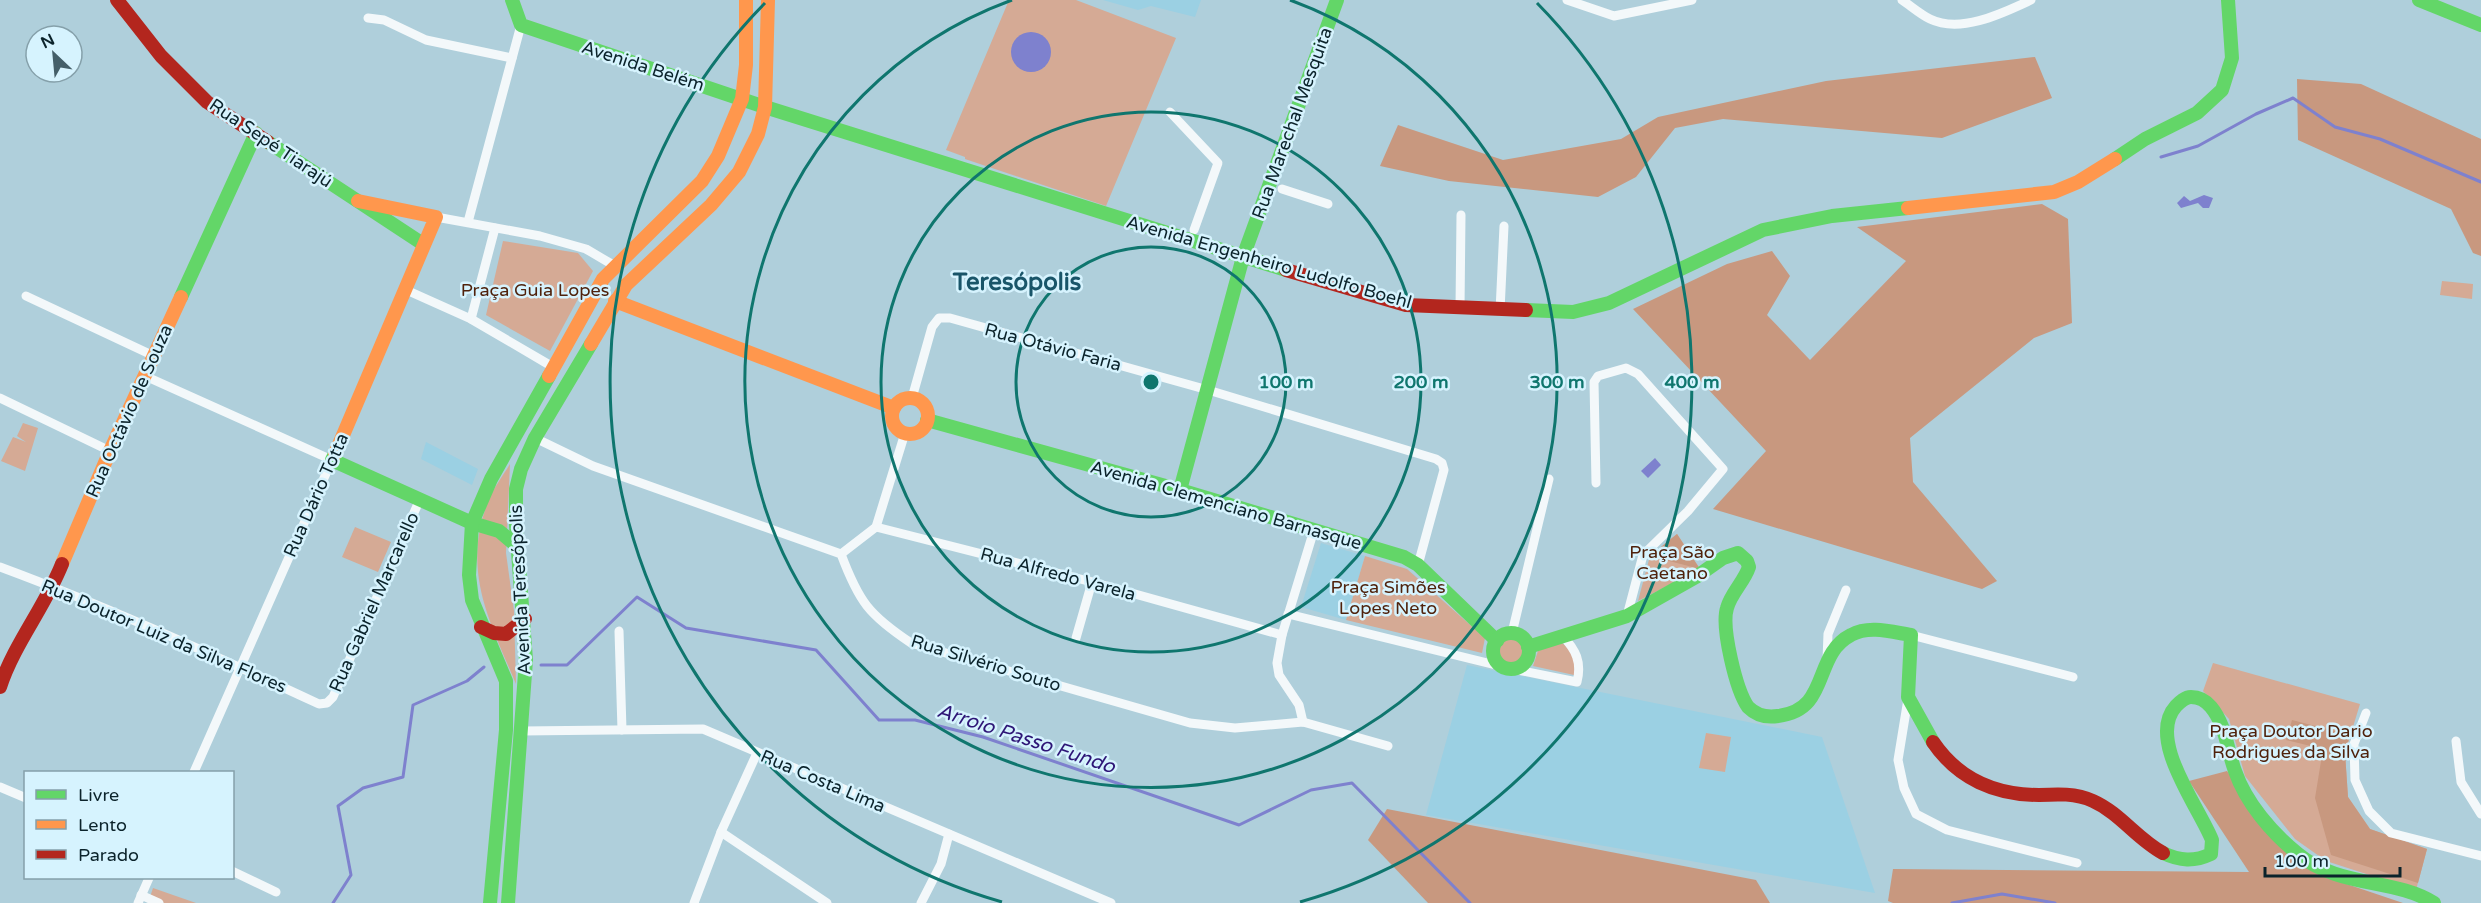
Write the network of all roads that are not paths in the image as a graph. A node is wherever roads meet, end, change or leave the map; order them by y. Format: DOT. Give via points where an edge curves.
graph roads {
  1 [pos="117,0"];
  2 [pos="512,0"];
  3 [pos="746,0"];
  4 [pos="768,0"];
  5 [pos="1337,0"];
  6 [pos="1567,0"];
  7 [pos="1692,0"];
  8 [pos="1902,0"];
  9 [pos="2031,0"];
  10 [pos="2228,0"];
  11 [pos="2419,0"];
  12 [pos="368,18"];
  13 [pos="521,25"];
  14 [pos="2481,25"];
  15 [pos="512,58"];
  16 [pos="742,99"];
  17 [pos="765,107"];
  18 [pos="1170,112"];
  19 [pos="256,133"];
  20 [pos="1282,189"];
  21 [pos="358,201"];
  22 [pos="1328,204"];
  23 [pos="1461,215"];
  24 [pos="436,216"];
  25 [pos="468,222"];
  26 [pos="1504,226"];
  27 [pos="495,228"];
  28 [pos="1194,230"];
  29 [pos="423,244"];
  30 [pos="1243,257"];
  31 [pos="615,266"];
  32 [pos="404,289"];
  33 [pos="26,296"];
  34 [pos="615,301"];
  35 [pos="1460,309"];
  36 [pos="1500,311"];
  37 [pos="471,319"];
  38 [pos="153,356"];
  39 [pos="553,367"];
  40 [pos="145,376"];
  41 [pos="1208,390"];
  42 [pos="0,398"];
  43 [pos="912,398"];
  44 [pos="894,408"];
  45 [pos="927,420"];
  46 [pos="904,433"];
  47 [pos="535,438"];
  48 [pos="110,451"];
  49 [pos="332,460"];
  50 [pos="1550,479"];
  51 [pos="1596,483"];
  52 [pos="1180,490"];
  53 [pos="420,499"];
  54 [pos="472,523"];
  55 [pos="876,527"];
  56 [pos="1314,530"];
  57 [pos="518,547"];
  58 [pos="841,554"];
  59 [pos="1418,565"];
  60 [pos="0,567"];
  61 [pos="1092,582"];
  62 [pos="53,587"];
  63 [pos="1846,590"];
  64 [pos="1288,614"];
  65 [pos="1627,616"];
  66 [pos="525,619"];
  67 [pos="481,627"];
  68 [pos="619,631"];
  69 [pos="1512,633"];
  70 [pos="1282,635"];
  71 [pos="1562,635"];
  72 [pos="1911,635"];
  73 [pos="1076,638"];
  74 [pos="1497,640"];
  75 [pos="1528,647"];
  76 [pos="1827,663"];
  77 [pos="239,666"];
  78 [pos="1508,668"];
  79 [pos="2073,677"];
  80 [pos="0,687"];
  81 [pos="1908,699"];
  82 [pos="327,703"];
  83 [pos="2366,713"];
  84 [pos="1304,722"];
  85 [pos="622,730"];
  86 [pos="522,731"];
  87 [pos="2456,741"];
  88 [pos="1388,746"];
  89 [pos="757,753"];
  90 [pos="194,771"];
  91 [pos="0,787"];
  92 [pos="24,797"];
  93 [pos="2481,814"];
  94 [pos="721,832"];
  95 [pos="949,834"];
  96 [pos="2481,856"];
  97 [pos="495,862"];
  98 [pos="2077,863"];
  99 [pos="234,872"];
  100 [pos="149,879"];
  101 [pos="276,892"];
  102 [pos="140,899"];
  103 [pos="511,902"];
  104 [pos="159,903"];
  105 [pos="490,903"];
  106 [pos="693,903"];
  107 [pos="827,903"];
  108 [pos="921,903"];
  109 [pos="1111,903"];
  110 [pos="2434,903"];
  1 -- 19 [label="street, Rua Sepé Tiarajú" via="161,56 207,102"];
  2 -- 13 [label="street"];
  3 -- 16 [label="street, Avenida Teresópolis"];
  4 -- 17 [label="street, Avenida Teresópolis"];
  5 -- 30 [label="street, Rua Marechal Mesquita"];
  6 -- 7 [label="street" via="1614,16"];
  8 -- 9 [label="street" via="1931,19 1946,23 1972,21"];
  10 -- 36 [label="street, Avenida Engenheiro Ludolfo Boehl" via="2233,67 2222,91 2201,110 2144,140 2073,187 1832,216 1763,230 1609,303 1573,312"];
  11 -- 14 [label="street"];
  12 -- 15 [label="street" via="384,20 426,40"];
  13 -- 15 [label="street"];
  13 -- 16 [label="street, Avenida Belém"];
  15 -- 25 [label="street"];
  16 -- 17 [label="street, Avenida Belém"];
  16 -- 31 [label="street, Avenida Teresópolis" via="718,156 702,181"];
  17 -- 30 [label="street, Avenida Engenheiro Ludolfo Boehl"];
  17 -- 34 [label="street, Avenida Teresópolis" via="758,134 739,172 711,205 626,285"];
  18 -- 28 [label="street" via="1218,163"];
  19 -- 21 [label="street, Rua Sepé Tiarajú"];
  19 -- 38 [label="street, Rua Octávio de Souza"];
  20 -- 22 [label="street"];
  21 -- 24 [label="street, Rua Sepé Tiarajú"];
  21 -- 29 [label="street, Rua Sepé Tiarajú"];
  23 -- 35 [label="street"];
  24 -- 25 [label="street, Rua Sepé Tiarajú"];
  24 -- 29 [label="street, Rua Dário Totta"];
  25 -- 27 [label="street, Rua Sepé Tiarajú"];
  26 -- 36 [label="street"];
  27 -- 31 [label="street" via="586,249"];
  27 -- 37 [label="street"];
  29 -- 32 [label="street, Rua Dário Totta"];
  30 -- 35 [label="street, Avenida Engenheiro Ludolfo Boehl" via="1406,305"];
  30 -- 41 [label="street, Rua Marechal Mesquita"];
  31 -- 39 [label="street, Avenida Teresópolis" via="603,279"];
  32 -- 37 [label="street"];
  32 -- 49 [label="street, Rua Dário Totta"];
  33 -- 38 [label="street"];
  34 -- 44 [label="street"];
  34 -- 47 [label="street, Avenida Teresópolis"];
  35 -- 36 [label="street, Avenida Engenheiro Ludolfo Boehl"];
  37 -- 39 [label="street"];
  38 -- 40 [label="street, Rua Octávio de Souza"];
  39 -- 54 [label="street, Avenida Teresópolis" via="487,487"];
  40 -- 48 [label="street, Rua Octávio de Souza"];
  40 -- 49 [label="street"];
  41 -- 43 [label="street, Rua Otávio Faria" via="939,318 932,327"];
  41 -- 52 [label="street, Rua Marechal Mesquita"];
  41 -- 59 [label="street, Rua Otávio Faria" via="1442,463 1444,470"];
  42 -- 48 [label="street"];
  43 -- 44 [label="street" via="898,402"];
  43 -- 45 [label="street" via="922,402"];
  44 -- 46 [label="street" via="894,423"];
  45 -- 46 [label="street" via="914,433"];
  45 -- 52 [label="street, Avenida Clemenciano Barnasque"];
  46 -- 55 [label="street"];
  47 -- 57 [label="street, Avenida Teresópolis" via="516,489"];
  47 -- 58 [label="street" via="593,466"];
  48 -- 62 [label="street, Rua Octávio de Souza"];
  49 -- 53 [label="street"];
  49 -- 77 [label="street, Rua Dário Totta"];
  50 -- 69 [label="street"];
  51 -- 65 [label="street" via="1594,382 1598,376 1626,368 1638,374 1723,469 1643,555"];
  52 -- 56 [label="street, Avenida Clemenciano Barnasque"];
  53 -- 54 [label="street"];
  53 -- 82 [label="street, Rua Gabriel Marcarello"];
  54 -- 57 [label="street" via="499,531"];
  54 -- 67 [label="street, Avenida Teresópolis" via="469,575"];
  55 -- 58 [label="street"];
  55 -- 61 [label="street, Rua Alfredo Varela"];
  56 -- 59 [label="street, Avenida Clemenciano Barnasque" via="1404,557"];
  56 -- 64 [label="street"];
  57 -- 66 [label="street, Avenida Teresópolis"];
  58 -- 84 [label="street, Rua Silvério Souto" via="852,584 876,620 911,643 1190,723 1236,728"];
  59 -- 74 [label="street, Avenida Clemenciano Barnasque"];
  60 -- 62 [label="street, Rua Doutor Luiz da Silva Flores"];
  61 -- 70 [label="street, Rua Alfredo Varela"];
  61 -- 73 [label="street"];
  62 -- 77 [label="street, Rua Doutor Luiz da Silva Flores"];
  62 -- 80 [label="street, Rua Octávio de Souza" via="6,669"];
  63 -- 76 [label="street" via="1828,634"];
  64 -- 70 [label="street"];
  64 -- 78 [label="street"];
  65 -- 71 [label="street"];
  65 -- 76 [label="street" via="1723,558 1738,553 1749,567 1729,597 1725,618 1743,700 1749,708 1766,717 1787,717 1801,711 1820,687"];
  66 -- 67 [label="street" via="506,634"];
  66 -- 86 [label="street, Avenida Teresópolis"];
  67 -- 97 [label="street, Avenida Teresópolis" via="506,681"];
  68 -- 85 [label="street"];
  69 -- 74 [label="street"];
  69 -- 75 [label="street" via="1523,637"];
  70 -- 84 [label="street" via="1279,675 1299,705"];
  71 -- 75 [label="street"];
  71 -- 78 [label="street" via="1578,657 1577,682"];
  72 -- 76 [label="street" via="1868,630 1851,635"];
  72 -- 79 [label="street"];
  72 -- 81 [label="street"];
  74 -- 78 [label="street" via="1495,657"];
  75 -- 78 [label="street" via="1524,663"];
  77 -- 82 [label="street, Rua Doutor Luiz da Silva Flores" via="319,704"];
  77 -- 90 [label="street, Rua Dário Totta"];
  81 -- 98 [label="street" via="1898,760 1904,788 1916,814 1947,830"];
  81 -- 110 [label="street" via="1939,754 1952,768 1995,790 2085,797 2100,804 2158,851 2196,861 2206,858 2212,850 2212,834 2173,766 2165,742 2170,714 2181,701 2193,697 2203,701 2221,723 2246,796 2286,844 2320,868"];
  83 -- 96 [label="street" via="2354,744 2354,768 2355,780 2369,811 2391,833"];
  84 -- 88 [label="street, Rua Silvério Souto"];
  85 -- 86 [label="street, Rua Costa Lima"];
  85 -- 89 [label="street, Rua Costa Lima" via="703,729"];
  86 -- 103 [label="street, Avenida Teresópolis" via="509,886"];
  87 -- 93 [label="street" via="2461,782"];
  89 -- 94 [label="street"];
  89 -- 95 [label="street, Rua Costa Lima"];
  91 -- 92 [label="street"];
  94 -- 106 [label="street"];
  94 -- 107 [label="street"];
  95 -- 108 [label="street" via="941,864"];
  95 -- 109 [label="street, Rua Costa Lima"];
  97 -- 103 [label="street" via="500,872 500,891"];
  97 -- 105 [label="street"];
  99 -- 101 [label="street"];
  100 -- 102 [label="street"];
  102 -- 104 [label="street"];
}
